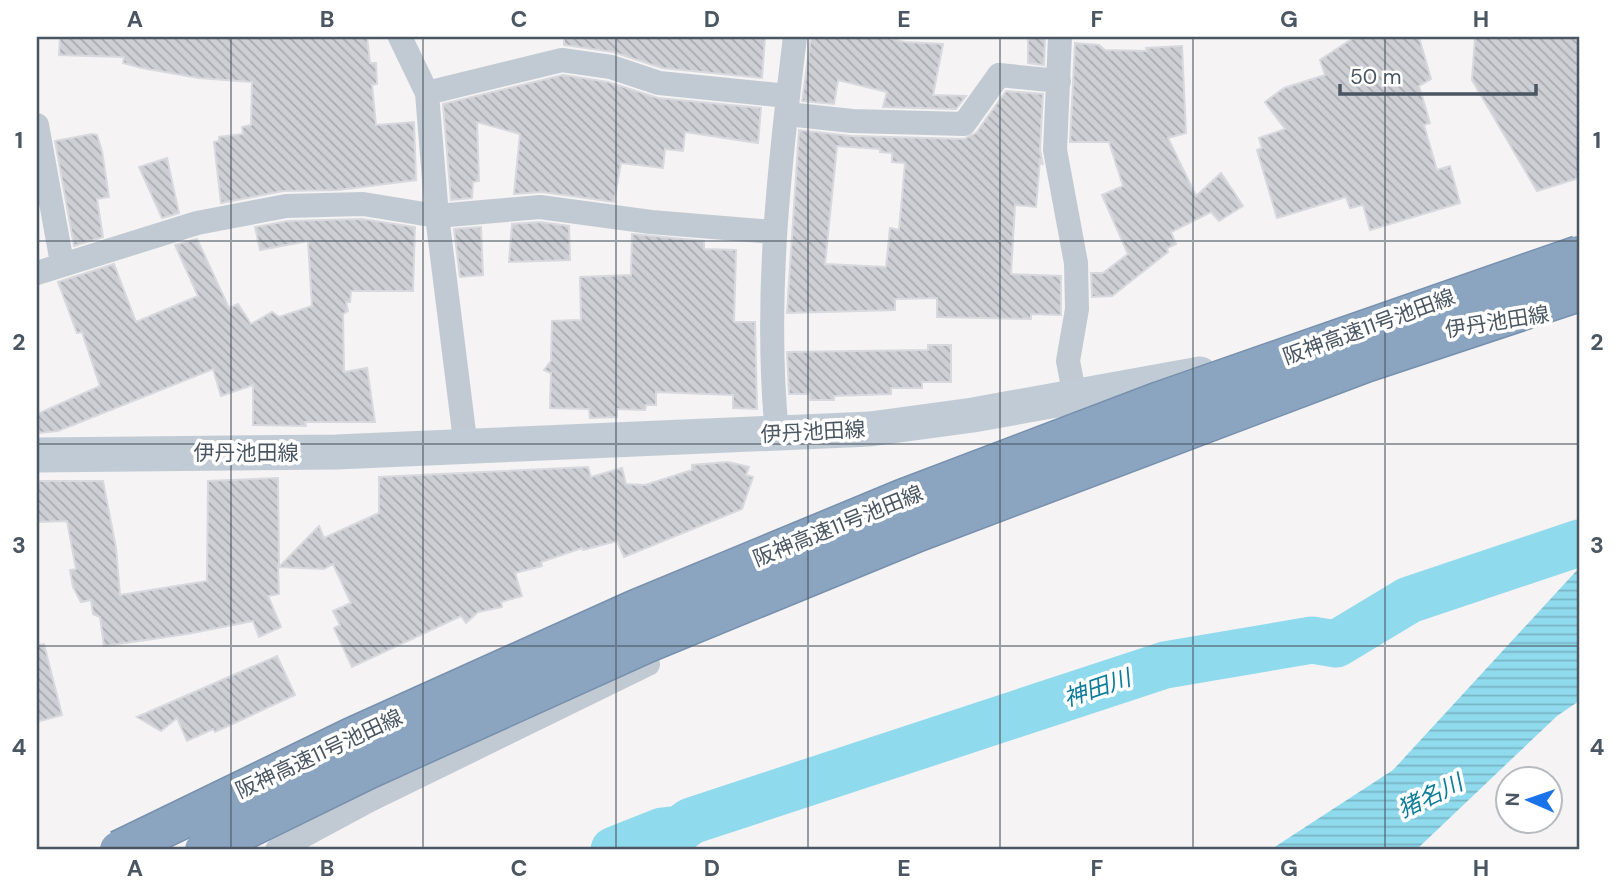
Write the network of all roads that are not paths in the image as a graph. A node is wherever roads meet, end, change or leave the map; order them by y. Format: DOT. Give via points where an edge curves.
graph roads {
  1 [pos="400,37"];
  2 [pos="795,37"];
  3 [pos="1060,37"];
  4 [pos="560,48"];
  5 [pos="1059,80"];
  6 [pos="427,93"];
  7 [pos="788,105"];
  8 [pos="37,125"];
  9 [pos="437,216"];
  10 [pos="773,232"];
  11 [pos="1579,255"];
  12 [pos="62,264"];
  13 [pos="37,273"];
  14 [pos="1579,292"];
  15 [pos="1579,310"];
  16 [pos="1075,397"];
  17 [pos="777,434"];
  18 [pos="466,448"];
  19 [pos="37,455"];
  20 [pos="1018,504"];
  21 [pos="119,850"];
  22 [pos="204,850"];
  23 [pos="277,850"];
  1 -- 6 [label="street"];
  2 -- 7 [label="street"];
  3 -- 5 [label="street"];
  4 -- 6 [label="street"];
  4 -- 7 [label="street" via="659,83"];
  5 -- 7 [label="street" via="999,75 964,124 852,121"];
  5 -- 16 [label="street" via="1055,150 1076,263 1077,309 1069,361"];
  6 -- 9 [label="street"];
  7 -- 10 [label="street"];
  8 -- 12 [label="street"];
  9 -- 10 [label="street" via="540,207"];
  9 -- 12 [label="street" via="363,204 286,206 197,223"];
  9 -- 18 [label="street"];
  10 -- 17 [label="street" via="770,333"];
  11 -- 21 [label="highway, 阪神高速11号池田線, bridge" via="1160,401 902,499 584,632"];
  12 -- 13 [label="street"];
  14 -- 22 [label="highway, 阪神高速11号池田線, bridge" via="1365,363 918,532 645,644"];
  15 -- 16 [label="main road, 伊丹池田線" via="1343,347"];
  16 -- 17 [label="main road, 伊丹池田線" via="870,429"];
  17 -- 18 [label="main road, 伊丹池田線"];
  18 -- 19 [label="main road, 伊丹池田線"];
  20 -- 23 [label="street" via="623,675"];
}
